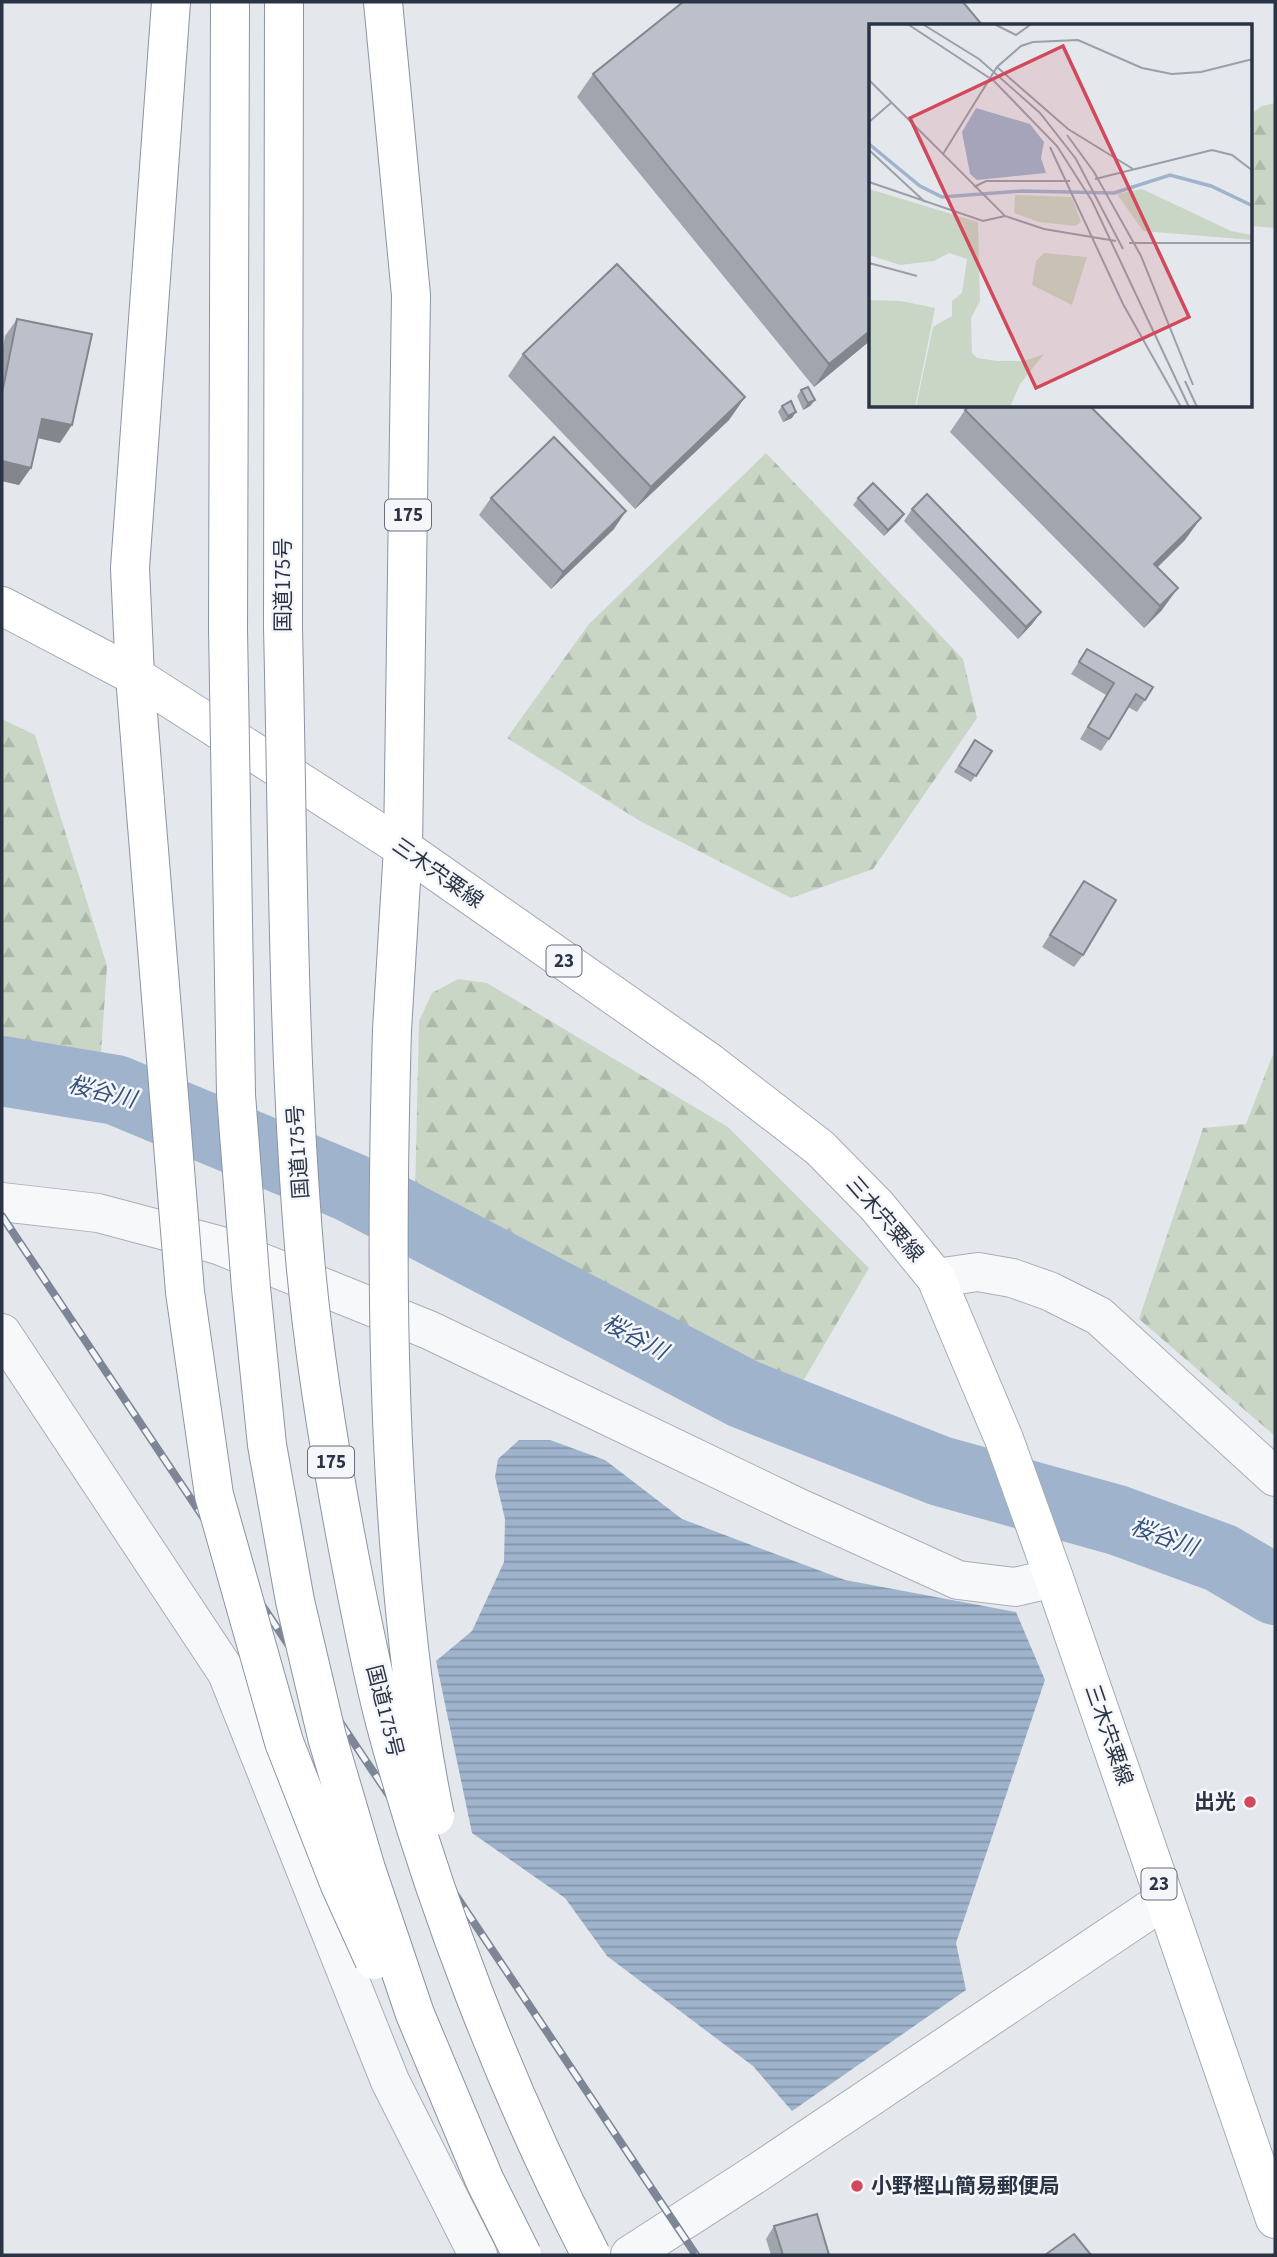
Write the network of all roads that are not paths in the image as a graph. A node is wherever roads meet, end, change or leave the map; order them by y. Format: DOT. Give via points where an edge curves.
graph roads {
  1 [pos="171,2"];
  2 [pos="230,2"];
  3 [pos="284,2"];
  4 [pos="383,2"];
  5 [pos="2,606"];
  6 [pos="135,676"];
  7 [pos="403,848"];
  8 [pos="2,1202"];
  9 [pos="936,1278"];
  10 [pos="2,1333"];
  11 [pos="1275,1477"];
  12 [pos="1049,1564"];
  13 [pos="1164,1900"];
  14 [pos="471,1983"];
  15 [pos="485,2181"];
  16 [pos="1275,2219"];
  17 [pos="478,2255"];
  18 [pos="522,2255"];
  19 [pos="591,2255"];
  20 [pos="630,2255"];
  1 -- 6 [label="main road" via="130,568"];
  2 -- 15 [label="main road, bridge" via="228,629 236,1096 267,1445 295,1601 327,1737 366,1869 415,2014"];
  3 -- 14 [label="main road, 国道175号 / 175, bridge" via="283,627 294,1107 305,1262 326,1433 385,1722"];
  4 -- 7 [label="main road, 175" via="411,295"];
  5 -- 6 [label="main road, 三木宍粟線 / 23"];
  6 -- 7 [label="main road, 三木宍粟線 / 23"];
  6 -- 15 [label="main road, bridge" via="185,1292 214,1495 284,1742 340,1885 411,2040"];
  7 -- 9 [label="main road, 三木宍粟線 / 23" via="709,1062 820,1148 877,1206"];
  7 -- 14 [label="main road, 175, bridge" via="388,1157 390,1384 407,1637 434,1810"];
  8 -- 12 [label="street" via="98,1213 218,1245 429,1330 958,1580 1015,1587"];
  9 -- 11 [label="street" via="978,1272 1012,1278 1099,1316"];
  9 -- 12 [label="main road, 三木宍粟線 / 23"];
  10 -- 17 [label="street" via="227,1673 390,2081"];
  12 -- 13 [label="main road, 三木宍粟線 / 23"];
  13 -- 16 [label="main road, 三木宍粟線 / 23"];
  13 -- 20 [label="street"];
  14 -- 19 [label="main road, 国道175号 / 175, bridge" via="519,2104"];
  15 -- 18 [label="main road, bridge"];
}
